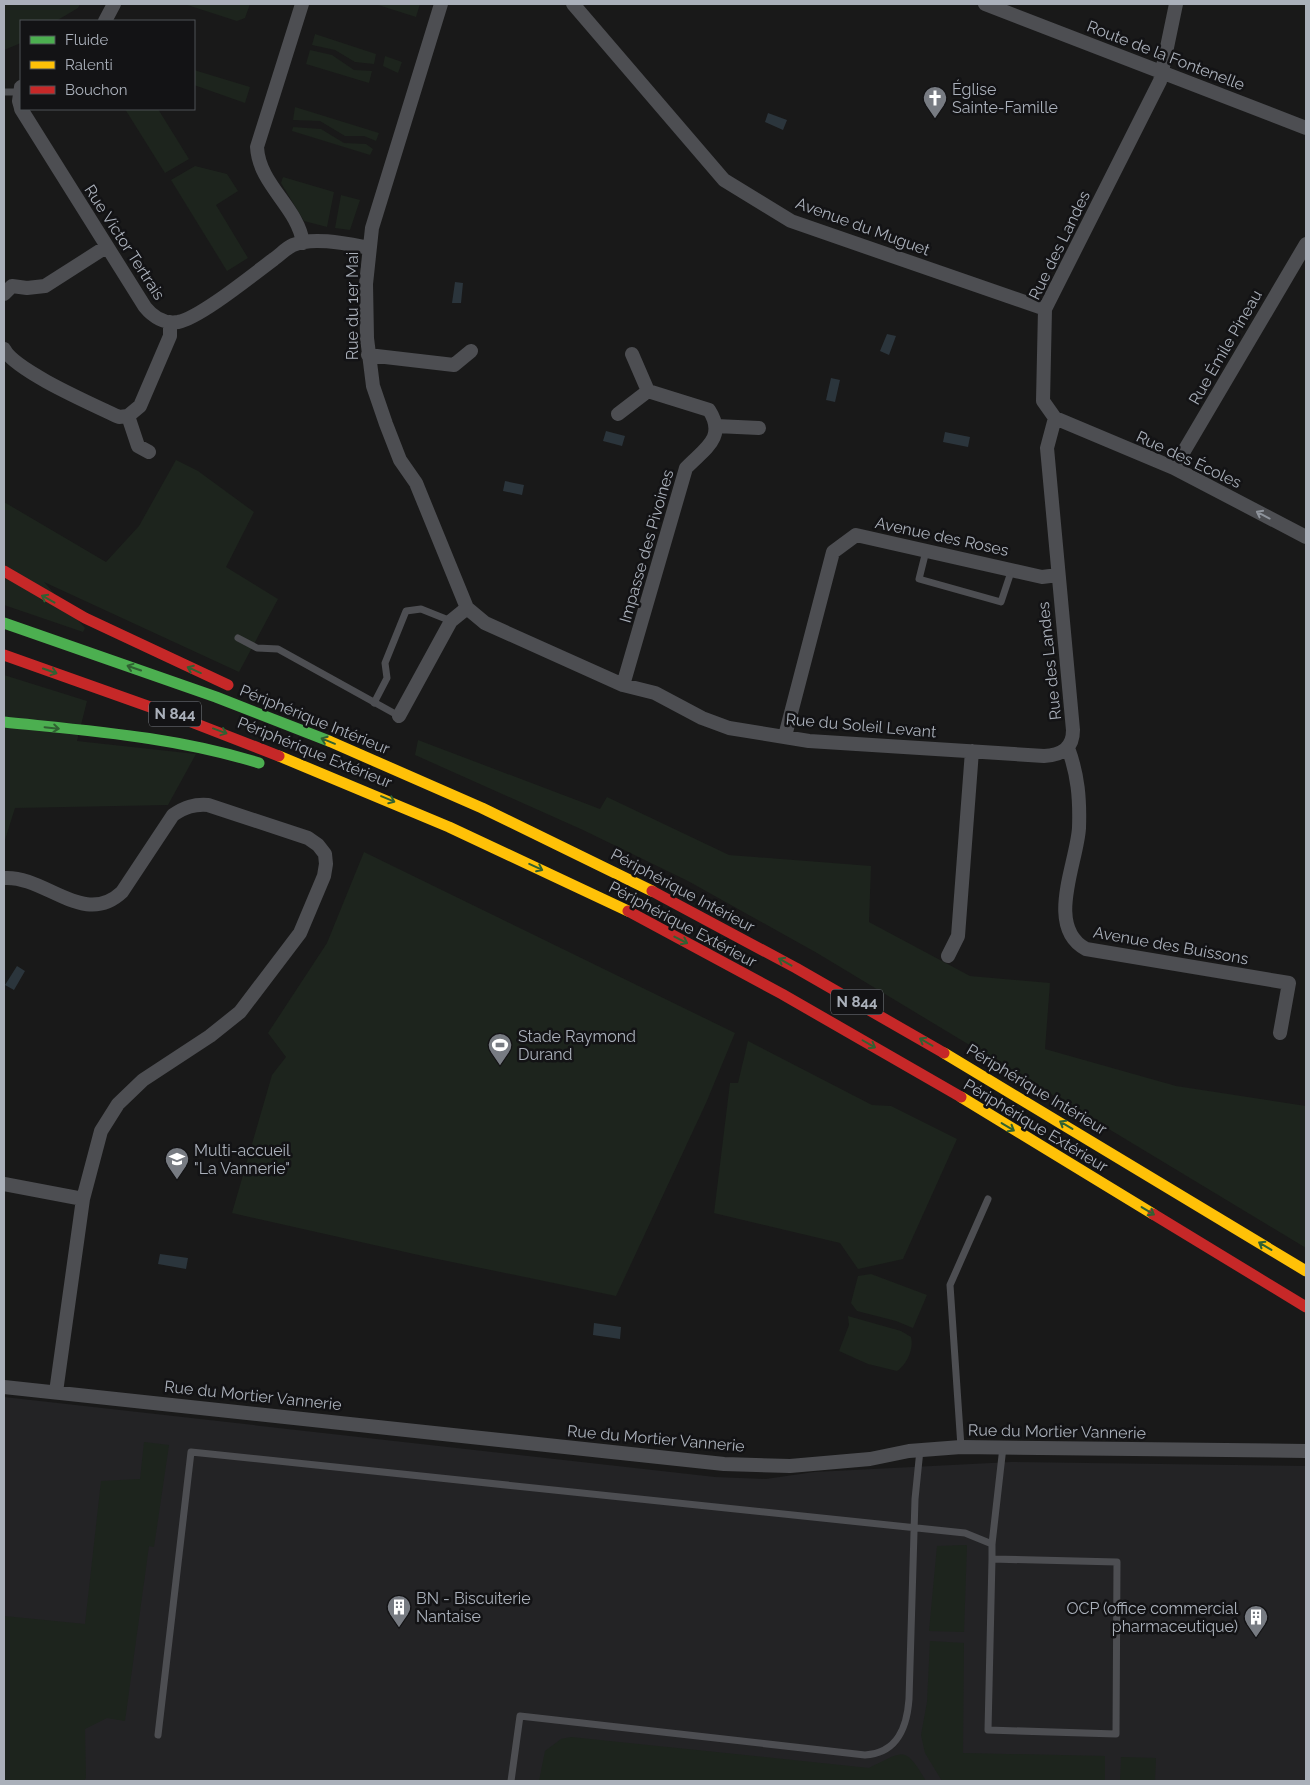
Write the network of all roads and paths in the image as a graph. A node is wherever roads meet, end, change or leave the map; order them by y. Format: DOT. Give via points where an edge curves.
graph roads {
  1 [pos="114,4"];
  2 [pos="302,4"];
  3 [pos="441,4"];
  4 [pos="573,4"];
  5 [pos="985,4"];
  6 [pos="1176,4"];
  7 [pos="106,20"];
  8 [pos="1162,73"];
  9 [pos="20,89"];
  10 [pos="4,92"];
  11 [pos="20,106"];
  12 [pos="22,110"];
  13 [pos="1306,128"];
  14 [pos="303,243"];
  15 [pos="1306,244"];
  16 [pos="106,247"];
  17 [pos="369,248"];
  18 [pos="4,294"];
  19 [pos="1045,309"];
  20 [pos="170,322"];
  21 [pos="4,348"];
  22 [pos="471,351"];
  23 [pos="632,354"];
  24 [pos="368,355"];
  25 [pos="648,391"];
  26 [pos="618,414"];
  27 [pos="128,416"];
  28 [pos="1055,418"];
  29 [pos="716,426"];
  30 [pos="759,428"];
  31 [pos="149,452"];
  32 [pos="1174,468"];
  33 [pos="1306,538"];
  34 [pos="926,551"];
  35 [pos="1012,570"];
  36 [pos="4,571"];
  37 [pos="1058,574"];
  38 [pos="467,608"];
  39 [pos="451,621"];
  40 [pos="4,624"];
  41 [pos="238,638"];
  42 [pos="4,655"];
  43 [pos="623,685"];
  44 [pos="374,703"];
  45 [pos="246,708"];
  46 [pos="399,716"];
  47 [pos="4,722"];
  48 [pos="785,736"];
  49 [pos="1068,748"];
  50 [pos="972,751"];
  51 [pos="267,765"];
  52 [pos="343,780"];
  53 [pos="317,786"];
  54 [pos="4,878"];
  55 [pos="948,956"];
  56 [pos="1280,1033"];
  57 [pos="4,1184"];
  58 [pos="83,1199"];
  59 [pos="988,1199"];
  60 [pos="1306,1271"];
  61 [pos="1306,1306"];
  62 [pos="4,1387"];
  63 [pos="56,1392"];
  64 [pos="961,1447"];
  65 [pos="1003,1447"];
  66 [pos="920,1450"];
  67 [pos="1306,1451"];
  68 [pos="914,1529"];
  69 [pos="992,1544"];
  70 [pos="992,1559"];
  71 [pos="158,1735"];
  72 [pos="512,1781"];
  1 -- 7 [label="street"];
  2 -- 14 [label="street" via="257,148 257,158 297,225"];
  3 -- 17 [label="street, Rue du 1er Mai" via="372,228"];
  4 -- 19 [label="street, Avenue du Muguet" via="724,180 791,221"];
  5 -- 8 [label="street, Route de la Fontenelle"];
  6 -- 8 [label="street, Rue des Landes"];
  8 -- 13 [label="street, Route de la Fontenelle"];
  8 -- 19 [label="street, Rue des Landes"];
  9 -- 10 [label="lane"];
  9 -- 11 [label="street, Rue Victor Tertrais"];
  12 -- 16 [label="street, Rue Victor Tertrais"];
  14 -- 17 [label="street, Rue Victor Tertrais" via="336,242"];
  14 -- 20 [label="street, Rue Victor Tertrais" via="293,245 198,313"];
  15 -- 32 [label="street, Rue Émile Pineau"];
  16 -- 18 [label="street" via="45,286 12,286"];
  16 -- 20 [label="street, Rue Victor Tertrais" via="152,315"];
  17 -- 24 [label="street, Rue du 1er Mai" via="366,284"];
  19 -- 28 [label="street, Rue des Landes" via="1043,401"];
  20 -- 27 [label="street" via="170,336 140,406"];
  21 -- 27 [label="street" via="6,354 55,385 119,417"];
  22 -- 24 [label="street" via="454,365"];
  23 -- 25 [label="street"];
  24 -- 38 [label="street, Rue du 1er Mai" via="373,386 400,460 416,483"];
  25 -- 26 [label="street"];
  25 -- 29 [label="street" via="709,410"];
  27 -- 31 [label="street" via="138,446"];
  28 -- 32 [label="street, Rue des Écoles"];
  28 -- 37 [label="street, Rue des Landes" via="1047,448"];
  29 -- 30 [label="street"];
  29 -- 43 [label="street, Impasse des Pivoines" via="716,436 711,445 686,468"];
  33 -- 32 [label="street, Rue des Écoles, one-way"];
  34 -- 35 [label="street, Avenue des Roses"];
  34 -- 35 [label="lane" via="919,579 1001,602"];
  34 -- 48 [label="street, Avenue des Roses" via="856,535 833,552"];
  35 -- 37 [label="street, Avenue des Roses" via="1042,577"];
  45 -- 36 [label="highway, one-way" via="231,686 100,627"];
  37 -- 49 [label="street, Rue des Landes" via="1073,730 1073,740"];
  38 -- 39 [label="street"];
  38 -- 43 [label="street, Rue du Soleil Levant" via="485,623"];
  39 -- 44 [label="lane" via="421,609 406,611 385,663 387,678"];
  39 -- 46 [label="street"];
  45 -- 40 [label="highway, Périphérique Intérieur / N 844, one-way"];
  41 -- 44 [label="lane" via="258,648 278,649"];
  42 -- 52 [label="highway, Périphérique Extérieur / N 844, one-way" via="176,715"];
  43 -- 48 [label="street, Rue du Soleil Levant" via="655,693 702,718 729,728"];
  44 -- 46 [label="lane"];
  60 -- 45 [label="highway, Périphérique Intérieur / N 844, one-way" via="979,1073 720,927 491,812"];
  47 -- 51 [label="highway, one-way" via="145,738 225,752"];
  48 -- 50 [label="street, Rue du Soleil Levant" via="809,741"];
  49 -- 50 [label="street, Rue du Soleil Levant" via="1052,756"];
  49 -- 56 [label="street, Avenue des Buissons" via="1078,779 1079,800 1076,852 1064,904 1072,936 1086,949 1289,983"];
  50 -- 55 [label="street" via="958,936"];
  52 -- 53 [label="highway"];
  52 -- 61 [label="highway, Périphérique Extérieur / N 844, one-way" via="556,876 704,952 895,1059"];
  54 -- 58 [label="street" via="22,879 81,904 102,904 122,892 173,815 196,804 208,805 308,838 324,854 324,876 300,933 240,1012 144,1080 118,1104 101,1132"];
  57 -- 58 [label="street"];
  58 -- 63 [label="street"];
  59 -- 64 [label="lane" via="950,1285"];
  62 -- 63 [label="street, Rue du Mortier Vannerie"];
  63 -- 66 [label="street, Rue du Mortier Vannerie" via="724,1464 790,1466 870,1459"];
  64 -- 65 [label="street, Rue du Mortier Vannerie"];
  64 -- 66 [label="street, Rue du Mortier Vannerie"];
  65 -- 67 [label="street, Rue du Mortier Vannerie"];
  65 -- 69 [label="lane"];
  66 -- 68 [label="lane"];
  68 -- 69 [label="lane" via="966,1534"];
  68 -- 71 [label="lane" via="191,1452"];
  68 -- 72 [label="lane" via="908,1708 896,1743 876,1754 865,1755 520,1716"];
  69 -- 70 [label="lane"];
  70 -- 70 [label="lane" via="988,1730 1116,1734 1117,1562"];
}
